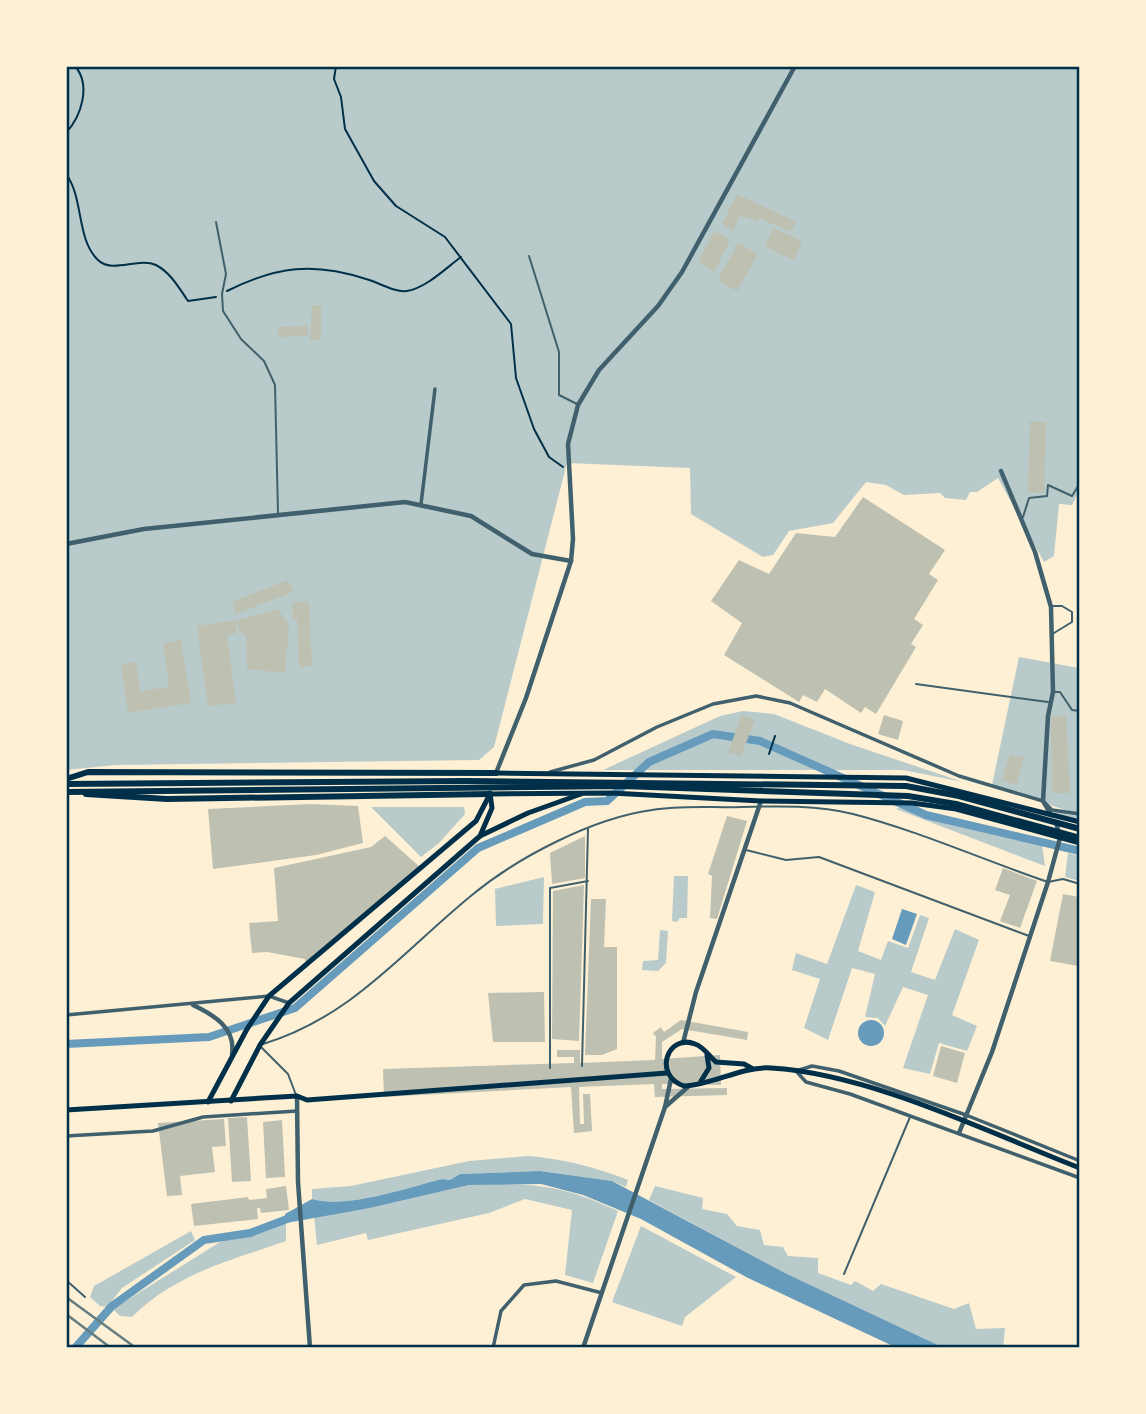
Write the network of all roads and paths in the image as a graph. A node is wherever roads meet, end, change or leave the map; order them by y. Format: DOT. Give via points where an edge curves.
graph roads {
  1 [pos="75,66"];
  2 [pos="336,66"];
  3 [pos="795,66"];
  4 [pos="66,133"];
  5 [pos="66,174"];
  6 [pos="216,222"];
  7 [pos="529,256"];
  8 [pos="461,257"];
  9 [pos="222,294"];
  10 [pos="435,389"];
  11 [pos="578,405"];
  12 [pos="1001,471"];
  13 [pos="570,472"];
  14 [pos="1080,483"];
  15 [pos="421,504"];
  16 [pos="278,514"];
  17 [pos="1022,522"];
  18 [pos="66,544"];
  19 [pos="570,561"];
  20 [pos="1051,607"];
  21 [pos="1051,634"];
  22 [pos="916,684"];
  23 [pos="1054,691"];
  24 [pos="1053,703"];
  25 [pos="1080,711"];
  26 [pos="775,736"];
  27 [pos="769,754"];
  28 [pos="496,773"];
  29 [pos="545,774"];
  30 [pos="66,781"];
  31 [pos="70,792"];
  32 [pos="490,793"];
  33 [pos="584,793"];
  34 [pos="1044,801"];
  35 [pos="760,804"];
  36 [pos="1080,814"];
  37 [pos="1051,816"];
  38 [pos="1080,822"];
  39 [pos="588,828"];
  40 [pos="1080,829"];
  41 [pos="480,836"];
  42 [pos="1080,838"];
  43 [pos="1059,840"];
  44 [pos="1080,844"];
  45 [pos="744,849"];
  46 [pos="588,881"];
  47 [pos="1048,882"];
  48 [pos="1080,884"];
  49 [pos="1030,936"];
  50 [pos="269,996"];
  51 [pos="193,1005"];
  52 [pos="288,1005"];
  53 [pos="66,1015"];
  54 [pos="683,1043"];
  55 [pos="260,1045"];
  56 [pos="708,1055"];
  57 [pos="232,1059"];
  58 [pos="582,1066"];
  59 [pos="550,1068"];
  60 [pos="753,1069"];
  61 [pos="796,1071"];
  62 [pos="669,1076"];
  63 [pos="699,1083"];
  64 [pos="689,1086"];
  65 [pos="297,1096"];
  66 [pos="231,1101"];
  67 [pos="208,1102"];
  68 [pos="665,1107"];
  69 [pos="66,1110"];
  70 [pos="297,1111"];
  71 [pos="966,1115"];
  72 [pos="910,1116"];
  73 [pos="963,1123"];
  74 [pos="959,1133"];
  75 [pos="66,1136"];
  76 [pos="1080,1161"];
  77 [pos="1080,1168"];
  78 [pos="1080,1178"];
  79 [pos="844,1274"];
  80 [pos="66,1280"];
  81 [pos="602,1293"];
  82 [pos="85,1297"];
  83 [pos="310,1348"];
  84 [pos="493,1348"];
  85 [pos="583,1348"];
  1 -- 4 [label="path" via="83,75 83,99"];
  2 -- 8 [label="path" via="334,79 345,129 374,181 396,206 445,237"];
  3 -- 11 [label="street" via="682,272 658,306 599,370"];
  5 -- 9 [label="path" via="74,187 83,229 104,265 158,266 188,301"];
  6 -- 9 [label="lane" via="226,274"];
  7 -- 11 [label="lane" via="559,352 559,395"];
  8 -- 9 [label="path" via="424,285 408,291 307,267 274,273"];
  8 -- 13 [label="path" via="511,324 516,378 534,429 549,457"];
  9 -- 16 [label="lane" via="223,311 231,326 264,360 275,385"];
  10 -- 15 [label="street"];
  11 -- 13 [label="street" via="569,432"];
  12 -- 17 [label="street"];
  13 -- 19 [label="street"];
  14 -- 17 [label="lane" via="1072,496 1048,485 1047,496 1029,498"];
  15 -- 16 [label="street"];
  15 -- 19 [label="street" via="471,516 532,554"];
  16 -- 18 [label="street" via="144,529"];
  17 -- 20 [label="street"];
  19 -- 28 [label="street" via="526,698"];
  20 -- 21 [label="street"];
  20 -- 21 [label="lane" via="1062,606 1072,612 1072,622"];
  21 -- 23 [label="street"];
  22 -- 24 [label="lane"];
  23 -- 24 [label="street"];
  23 -- 25 [label="lane" via="1060,692 1072,710"];
  24 -- 34 [label="street" via="1048,716"];
  26 -- 27 [label="path"];
  28 -- 29 [label="main road"];
  28 -- 30 [label="highway" via="88,772"];
  28 -- 32 [label="main road"];
  29 -- 34 [label="street" via="594,760 713,704 756,696 790,703 959,776"];
  29 -- 37 [label="main road" via="906,778"];
  30 -- 40 [label="highway" via="906,786"];
  31 -- 32 [label="highway" via="167,799"];
  31 -- 42 [label="highway" via="622,786 908,796 956,804"];
  32 -- 33 [label="main road"];
  32 -- 41 [label="main road" via="492,808"];
  32 -- 50 [label="main road" via="476,821"];
  33 -- 35 [label="main road"];
  33 -- 41 [label="main road"];
  34 -- 36 [label="street" via="1052,810"];
  34 -- 37 [label="street"];
  35 -- 39 [label="lane" via="660,809"];
  35 -- 43 [label="main road" via="911,803 956,809"];
  35 -- 45 [label="street"];
  35 -- 47 [label="lane" via="854,814"];
  37 -- 38 [label="main road"];
  37 -- 43 [label="street"];
  39 -- 46 [label="lane"];
  39 -- 55 [label="lane" via="483,886 340,1009 295,1034"];
  41 -- 52 [label="main road"];
  43 -- 44 [label="main road"];
  43 -- 47 [label="street"];
  45 -- 49 [label="lane" via="786,860 819,857"];
  45 -- 54 [label="street"];
  46 -- 58 [label="lane"];
  46 -- 59 [label="lane" via="550,888"];
  47 -- 48 [label="lane" via="1063,879"];
  47 -- 49 [label="street"];
  49 -- 71 [label="street"];
  50 -- 51 [label="street"];
  50 -- 52 [label="street"];
  50 -- 57 [label="main road"];
  51 -- 53 [label="street"];
  51 -- 57 [label="street" via="211,1014 232,1036"];
  52 -- 55 [label="main road"];
  54 -- 56 [label="main road" via="698,1045"];
  54 -- 62 [label="main road" via="667,1057"];
  55 -- 65 [label="lane" via="288,1074"];
  55 -- 66 [label="main road"];
  56 -- 60 [label="main road" via="716,1062"];
  56 -- 63 [label="main road" via="707,1074"];
  57 -- 67 [label="main road"];
  60 -- 61 [label="main road"];
  60 -- 63 [label="main road"];
  61 -- 71 [label="street" via="813,1066 839,1071"];
  61 -- 72 [label="street" via="806,1082"];
  61 -- 73 [label="main road" via="842,1080"];
  62 -- 64 [label="main road"];
  62 -- 65 [label="main road" via="307,1100"];
  62 -- 68 [label="street"];
  63 -- 64 [label="main road"];
  64 -- 68 [label="street"];
  65 -- 66 [label="main road"];
  65 -- 70 [label="street"];
  66 -- 67 [label="main road"];
  67 -- 69 [label="main road"];
  68 -- 81 [label="street"];
  70 -- 75 [label="street" via="203,1117 153,1131"];
  70 -- 83 [label="street"];
  71 -- 73 [label="street"];
  71 -- 76 [label="street"];
  72 -- 74 [label="street"];
  72 -- 79 [label="lane"];
  73 -- 74 [label="street"];
  73 -- 77 [label="main road"];
  74 -- 78 [label="street"];
  80 -- 82 [label="lane"];
  81 -- 84 [label="street" via="556,1282 524,1285 500,1311"];
  81 -- 85 [label="street"];
}
